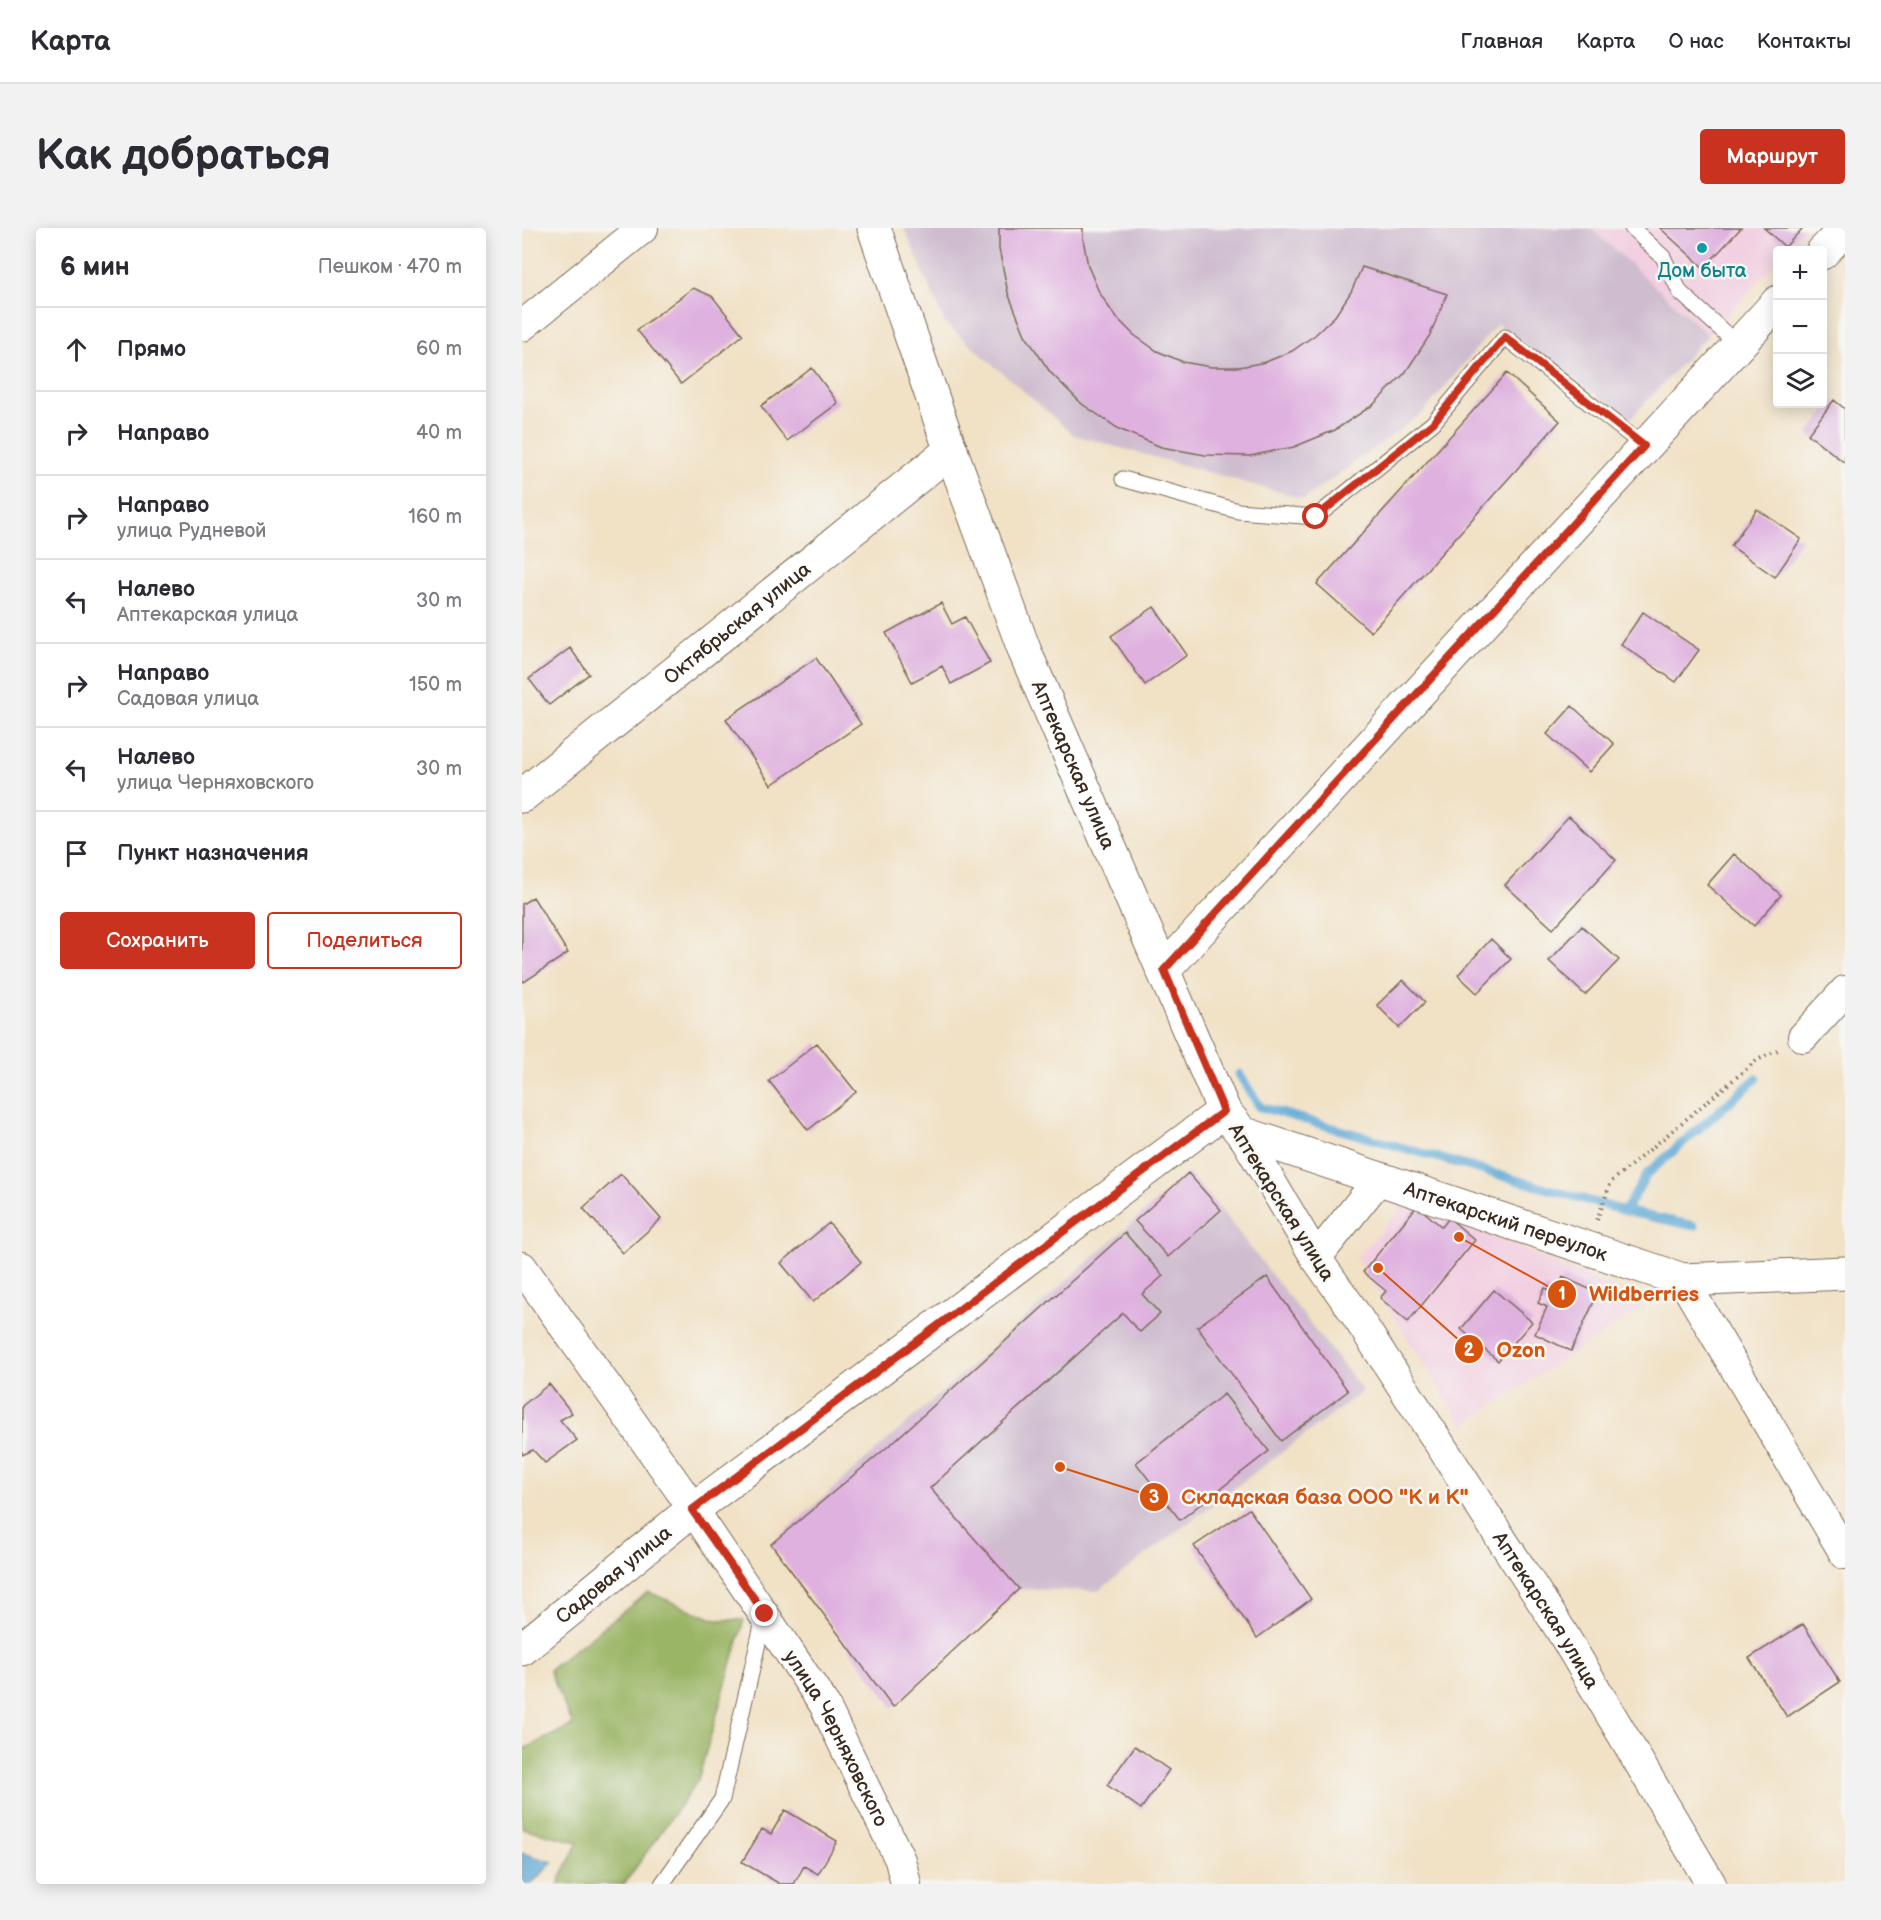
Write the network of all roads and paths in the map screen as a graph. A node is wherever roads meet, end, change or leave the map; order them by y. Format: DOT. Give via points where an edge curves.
graph roads {
  1 [pos="643,228"];
  2 [pos="874,228"];
  3 [pos="1632,228"];
  4 [pos="1845,229"];
  5 [pos="1827,249"];
  6 [pos="1773,307"];
  7 [pos="522,326"];
  8 [pos="1738,345"];
  9 [pos="1644,446"];
  10 [pos="951,450"];
  11 [pos="1123,479"];
  12 [pos="522,796"];
  13 [pos="1164,970"];
  14 [pos="1845,991"];
  15 [pos="1803,1037"];
  16 [pos="1233,1122"];
  17 [pos="1379,1179"];
  18 [pos="1600,1213"];
  19 [pos="1316,1258"];
  20 [pos="522,1267"];
  21 [pos="1845,1273"];
  22 [pos="1683,1280"];
  23 [pos="692,1510"];
  24 [pos="1845,1554"];
  25 [pos="765,1614"];
  26 [pos="522,1649"];
  27 [pos="662,1884"];
  28 [pos="906,1884"];
  29 [pos="1711,1884"];
  1 -- 7 [label="street"];
  2 -- 10 [label="street, Аптекарская улица"];
  3 -- 8 [label="lane" via="1663,257 1680,292"];
  4 -- 5 [label="street"];
  6 -- 8 [label="street"];
  8 -- 9 [label="street"];
  9 -- 11 [label="lane" via="1505,337 1433,423 1316,517 1238,511"];
  9 -- 13 [label="street"];
  10 -- 12 [label="street, Октябрьская улица"];
  10 -- 13 [label="street, Аптекарская улица" via="1026,652"];
  13 -- 16 [label="street, Аптекарская улица"];
  14 -- 15 [label="street"];
  15 -- 18 [label="path" via="1757,1060 1611,1182"];
  16 -- 17 [label="street, Аптекарский переулок"];
  16 -- 19 [label="street, Аптекарская улица"];
  16 -- 23 [label="street, Садовая улица"];
  17 -- 19 [label="street"];
  17 -- 22 [label="street, Аптекарский переулок"];
  19 -- 29 [label="street, Аптекарская улица" via="1560,1629"];
  20 -- 23 [label="street, улица Черняховского"];
  21 -- 22 [label="street, Аптекарский переулок"];
  22 -- 24 [label="street"];
  23 -- 25 [label="street, улица Черняховского"];
  23 -- 26 [label="street, Садовая улица"];
  25 -- 27 [label="lane" via="723,1799"];
  25 -- 28 [label="street, улица Черняховского" via="824,1704 900,1860"];
}
